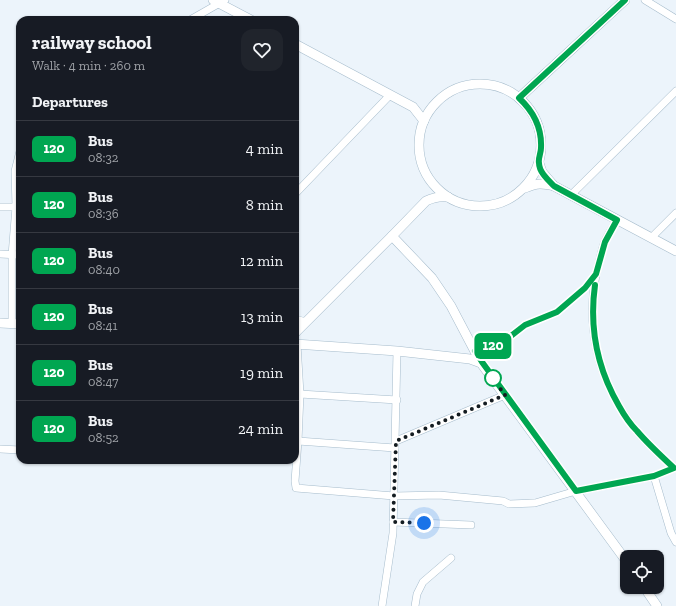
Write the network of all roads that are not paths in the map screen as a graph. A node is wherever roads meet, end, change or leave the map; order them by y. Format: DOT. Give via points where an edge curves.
graph roads {
  1 [pos="625,0"];
  2 [pos="645,0"];
  3 [pos="219,1"];
  4 [pos="196,16"];
  5 [pos="244,16"];
  6 [pos="676,20"];
  7 [pos="299,46"];
  8 [pos="676,91"];
  9 [pos="390,95"];
  10 [pos="519,98"];
  11 [pos="413,107"];
  12 [pos="432,107"];
  13 [pos="424,121"];
  14 [pos="539,163"];
  15 [pos="16,167"];
  16 [pos="430,180"];
  17 [pos="16,183"];
  18 [pos="554,186"];
  19 [pos="299,190"];
  20 [pos="522,190"];
  21 [pos="571,195"];
  22 [pos="448,197"];
  23 [pos="426,201"];
  24 [pos="0,207"];
  25 [pos="16,207"];
  26 [pos="676,213"];
  27 [pos="617,220"];
  28 [pos="16,223"];
  29 [pos="392,236"];
  30 [pos="650,238"];
  31 [pos="676,251"];
  32 [pos="0,254"];
  33 [pos="12,255"];
  34 [pos="16,255"];
  35 [pos="596,274"];
  36 [pos="299,321"];
  37 [pos="306,322"];
  38 [pos="0,323"];
  39 [pos="16,324"];
  40 [pos="299,329"];
  41 [pos="299,344"];
  42 [pos="397,351"];
  43 [pos="475,351"];
  44 [pos="482,362"];
  45 [pos="299,382"];
  46 [pos="300,394"];
  47 [pos="505,395"];
  48 [pos="397,400"];
  49 [pos="299,418"];
  50 [pos="299,441"];
  51 [pos="396,445"];
  52 [pos="0,449"];
  53 [pos="16,450"];
  54 [pos="296,464"];
  55 [pos="675,468"];
  56 [pos="654,476"];
  57 [pos="576,491"];
  58 [pos="394,496"];
  59 [pos="393,522"];
  60 [pos="471,525"];
  61 [pos="676,542"];
  62 [pos="620,552"];
  63 [pos="451,558"];
  64 [pos="649,594"];
  65 [pos="382,606"];
  66 [pos="415,606"];
  67 [pos="657,606"];
  1 -- 10 [label="street"];
  2 -- 6 [label="street"];
  3 -- 4 [label="street"];
  3 -- 5 [label="street"];
  7 -- 9 [label="street"];
  8 -- 21 [label="street"];
  9 -- 11 [label="street"];
  9 -- 19 [label="street"];
  10 -- 12 [label="street" via="498,87 482,84 458,88"];
  10 -- 14 [label="street" via="530,110 540,131"];
  11 -- 12 [label="street"];
  11 -- 13 [label="street"];
  12 -- 13 [label="street"];
  13 -- 16 [label="street" via="419,136 419,151 422,166"];
  14 -- 18 [label="street" via="542,172"];
  14 -- 20 [label="street"];
  15 -- 17 [label="street"];
  16 -- 22 [label="street"];
  16 -- 23 [label="street" via="430,192"];
  18 -- 20 [label="street" via="534,184"];
  18 -- 21 [label="street"];
  20 -- 22 [label="street" via="509,199 486,206 470,206"];
  21 -- 27 [label="street"];
  22 -- 23 [label="street"];
  23 -- 29 [label="street"];
  24 -- 25 [label="street"];
  26 -- 30 [label="street"];
  27 -- 30 [label="street"];
  27 -- 35 [label="street" via="605,242"];
  28 -- 33 [label="street"];
  29 -- 37 [label="street"];
  29 -- 43 [label="street" via="432,278 451,306"];
  30 -- 31 [label="street"];
  32 -- 33 [label="street"];
  33 -- 34 [label="street"];
  33 -- 39 [label="street"];
  35 -- 43 [label="lane" via="585,288 557,312 525,325 502,343"];
  35 -- 55 [label="street" via="593,315 601,368 612,393 636,431"];
  36 -- 37 [label="street"];
  37 -- 40 [label="street"];
  38 -- 39 [label="street"];
  41 -- 42 [label="street"];
  42 -- 44 [label="street"];
  42 -- 48 [label="street"];
  43 -- 44 [label="street"];
  44 -- 47 [label="street"];
  45 -- 46 [label="street"];
  46 -- 48 [label="street"];
  46 -- 49 [label="street"];
  47 -- 51 [label="street"];
  47 -- 57 [label="street"];
  48 -- 51 [label="street"];
  50 -- 51 [label="street"];
  51 -- 58 [label="street"];
  52 -- 53 [label="street"];
  54 -- 58 [label="street" via="296,488"];
  55 -- 56 [label="street"];
  56 -- 57 [label="street"];
  56 -- 61 [label="street"];
  57 -- 58 [label="street" via="535,502 509,504 503,501 439,495"];
  57 -- 62 [label="street"];
  58 -- 59 [label="street"];
  59 -- 60 [label="street"];
  59 -- 65 [label="street"];
  63 -- 66 [label="street" via="423,582"];
  64 -- 67 [label="street"];
}
